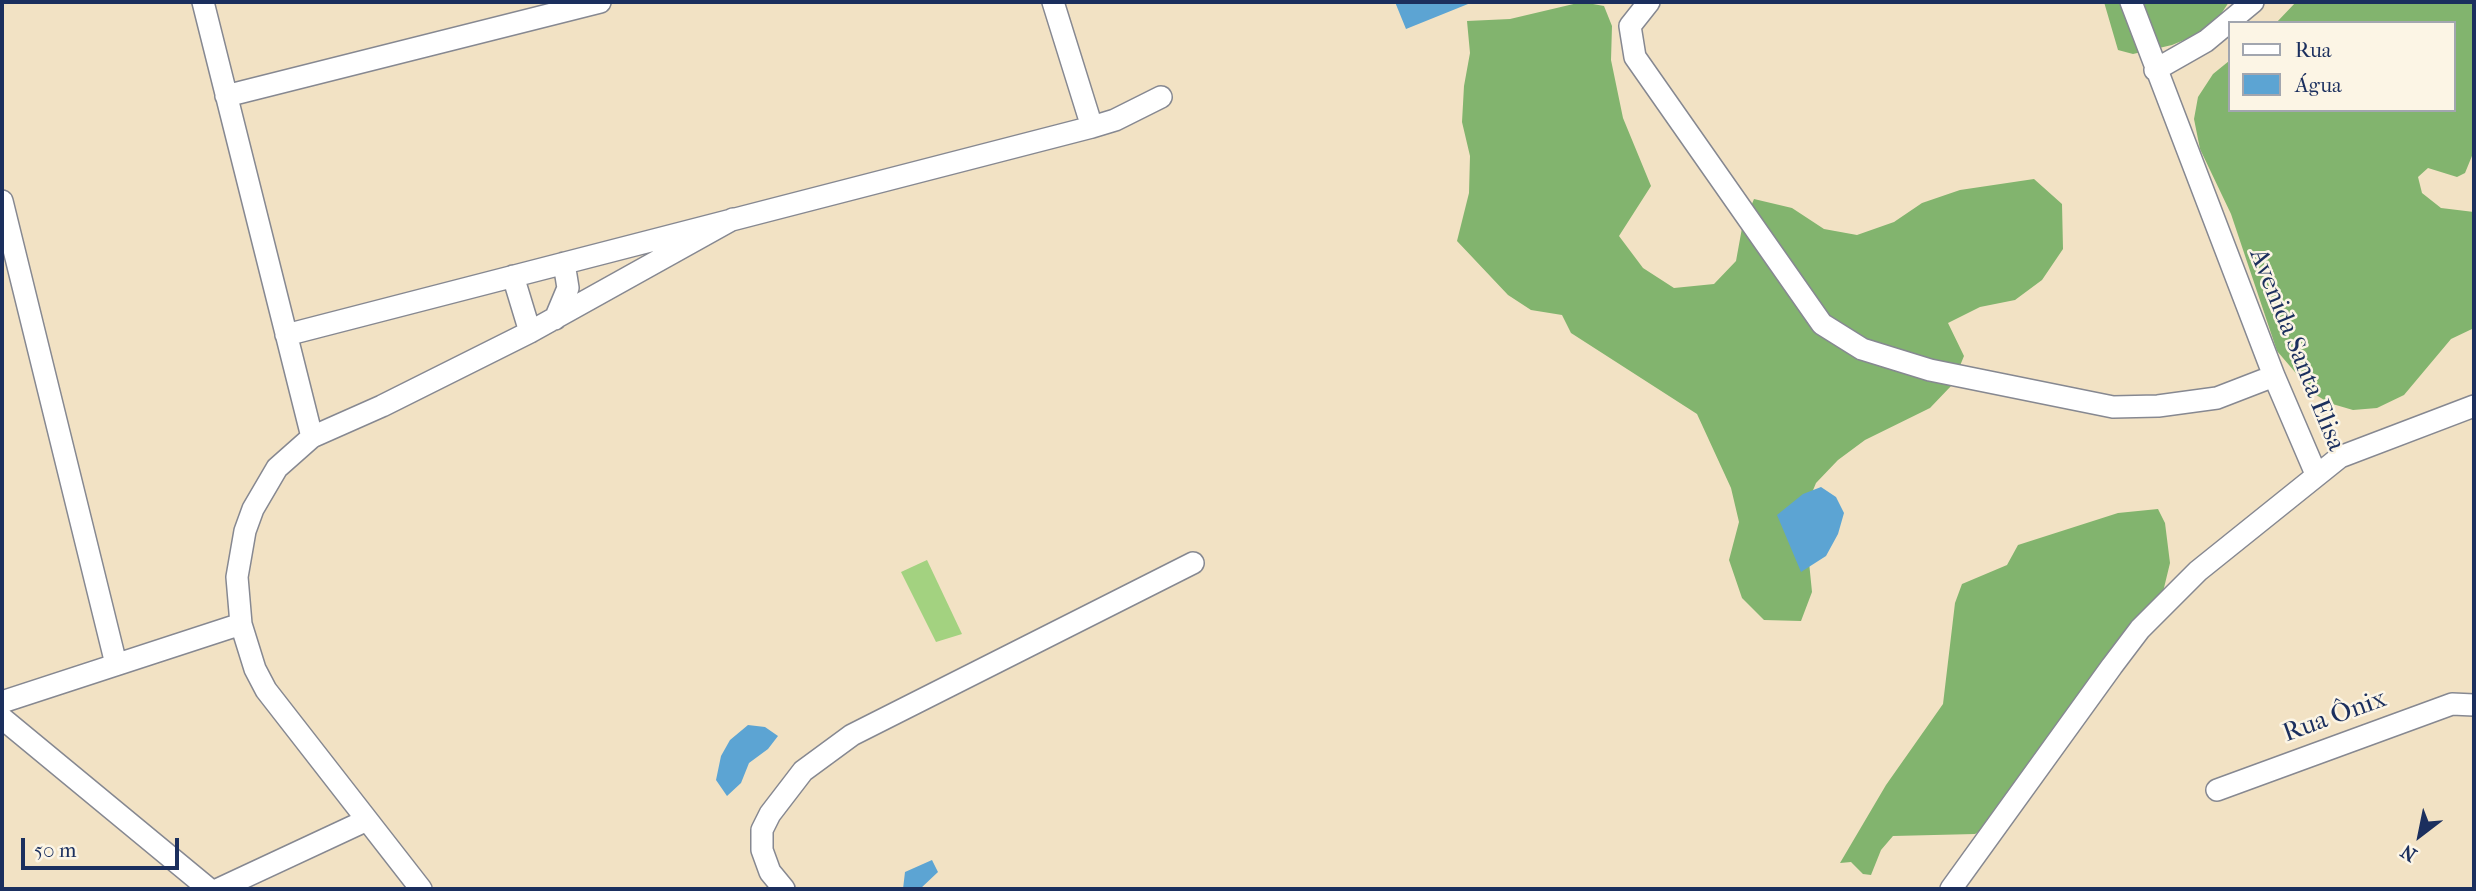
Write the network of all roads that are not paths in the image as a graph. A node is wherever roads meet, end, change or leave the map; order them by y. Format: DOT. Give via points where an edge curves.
graph roads {
  1 [pos="203,2"];
  2 [pos="600,2"];
  3 [pos="1053,2"];
  4 [pos="1649,2"];
  5 [pos="2131,2"];
  6 [pos="2253,2"];
  7 [pos="2230,21"];
  8 [pos="2228,23"];
  9 [pos="2155,70"];
  10 [pos="226,96"];
  11 [pos="1161,97"];
  12 [pos="1092,127"];
  13 [pos="2,201"];
  14 [pos="733,219"];
  15 [pos="564,263"];
  16 [pos="513,276"];
  17 [pos="555,319"];
  18 [pos="530,332"];
  19 [pos="286,335"];
  20 [pos="2274,376"];
  21 [pos="2474,407"];
  22 [pos="312,437"];
  23 [pos="2316,474"];
  24 [pos="1192,563"];
  25 [pos="241,624"];
  26 [pos="116,664"];
  27 [pos="2,702"];
  28 [pos="2474,705"];
  29 [pos="2,718"];
  30 [pos="2217,790"];
  31 [pos="368,820"];
  32 [pos="209,889"];
  33 [pos="219,889"];
  34 [pos="421,889"];
  35 [pos="784,889"];
  36 [pos="1951,889"];
  1 -- 10 [label="street"];
  2 -- 10 [label="street"];
  3 -- 12 [label="street"];
  4 -- 20 [label="street" via="1630,26 1635,57 1822,324 1862,349 1930,370 2113,407 2217,398"];
  5 -- 9 [label="street, Avenida Santa Elisa"];
  6 -- 7 [label="street"];
  8 -- 9 [label="street"];
  9 -- 20 [label="street, Avenida Santa Elisa"];
  10 -- 19 [label="street"];
  11 -- 12 [label="street"];
  12 -- 14 [label="street"];
  13 -- 26 [label="street"];
  14 -- 15 [label="street"];
  14 -- 17 [label="street"];
  15 -- 16 [label="street"];
  15 -- 17 [label="street" via="568,288"];
  16 -- 18 [label="street"];
  16 -- 19 [label="street"];
  17 -- 18 [label="street"];
  18 -- 22 [label="street"];
  19 -- 22 [label="street"];
  20 -- 23 [label="street, Avenida Santa Elisa"];
  21 -- 23 [label="street" via="2340,457"];
  22 -- 25 [label="street" via="276,468 253,509 237,577"];
  23 -- 36 [label="street, Avenida Santa Elisa" via="2198,571 2140,629"];
  24 -- 35 [label="street" via="852,735 803,771 762,830 762,850 770,872"];
  25 -- 26 [label="street"];
  25 -- 31 [label="street" via="267,690"];
  26 -- 27 [label="street"];
  28 -- 30 [label="street, Rua Ônix" via="2452,704"];
  29 -- 32 [label="street"];
  31 -- 33 [label="street"];
  31 -- 34 [label="street"];
}
